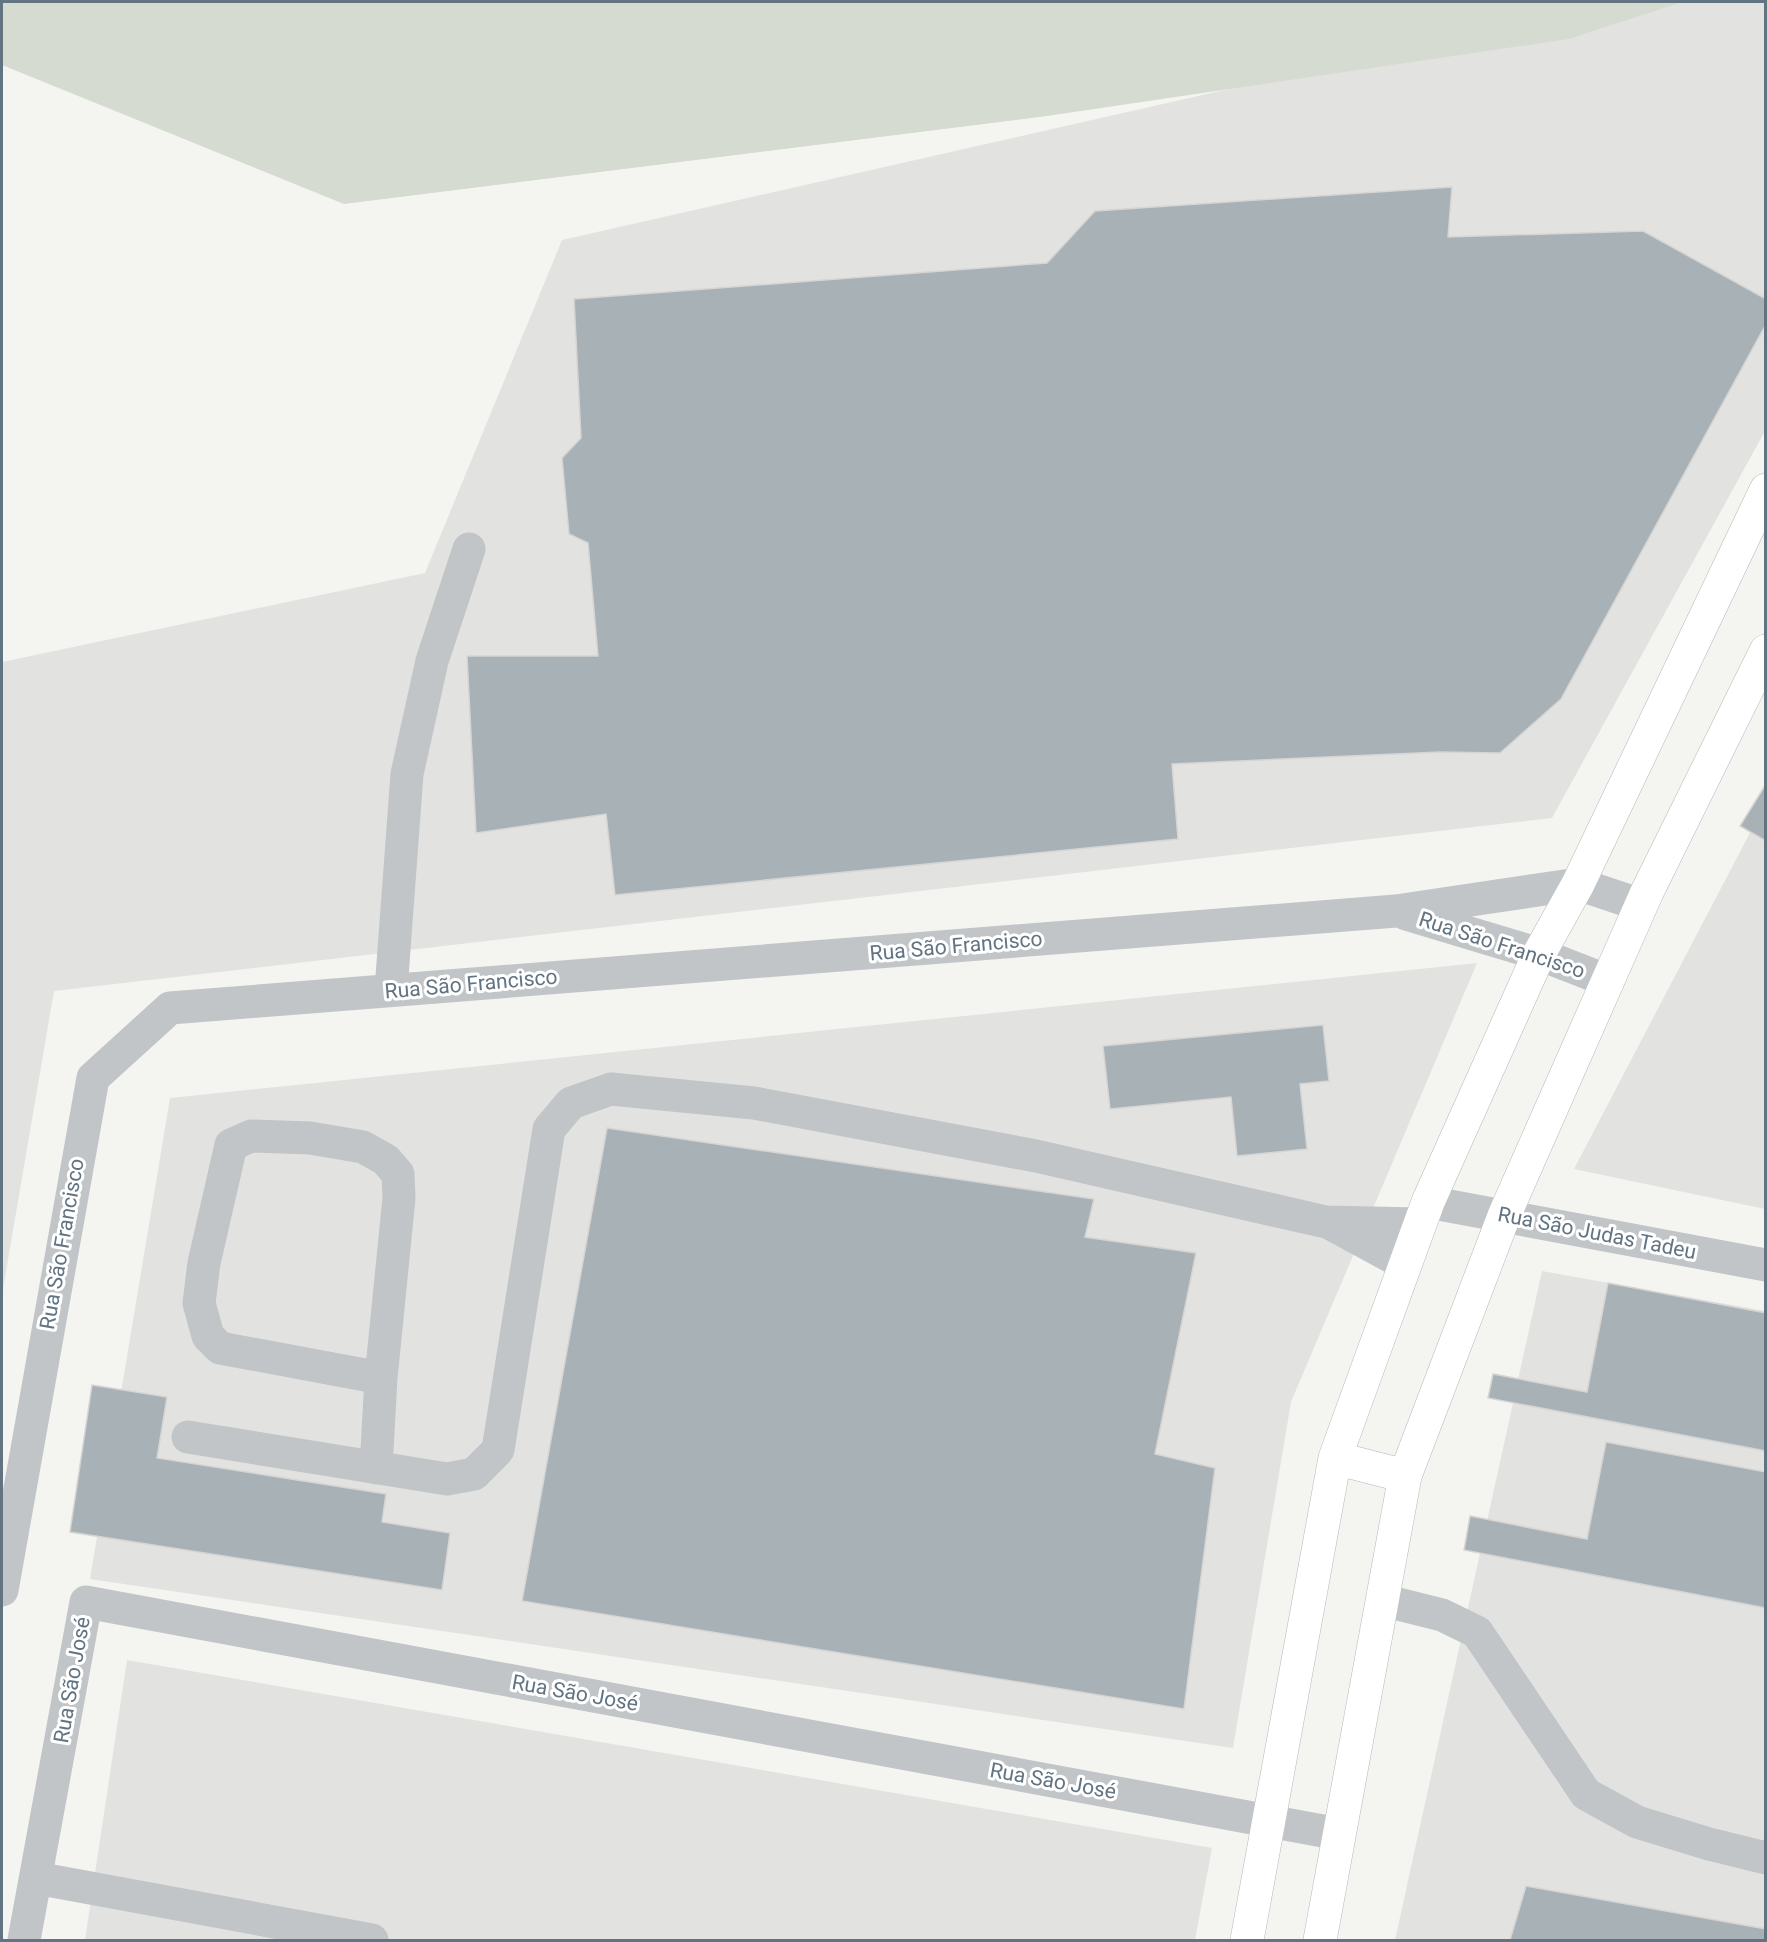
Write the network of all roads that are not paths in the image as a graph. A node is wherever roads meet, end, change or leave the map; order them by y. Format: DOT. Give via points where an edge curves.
graph roads {
  1 [pos="1766,490"];
  2 [pos="469,549"];
  3 [pos="1766,651"];
  4 [pos="1578,884"];
  5 [pos="1641,905"];
  6 [pos="1396,911"];
  7 [pos="1539,954"];
  8 [pos="1608,981"];
  9 [pos="391,990"];
  10 [pos="1424,1213"];
  11 [pos="1504,1216"];
  12 [pos="1326,1222"];
  13 [pos="1405,1264"];
  14 [pos="1766,1265"];
  15 [pos="381,1377"];
  16 [pos="188,1437"];
  17 [pos="1335,1458"];
  18 [pos="376,1468"];
  19 [pos="1405,1476"];
  20 [pos="2,1590"];
  21 [pos="1382,1600"];
  22 [pos="1268,1821"];
  23 [pos="1340,1834"];
  24 [pos="1766,1858"];
  25 [pos="36,1878"];
  26 [pos="24,1941"];
  27 [pos="372,1941"];
  28 [pos="1247,1941"];
  29 [pos="1320,1941"];
  1 -- 4 [label="main road"];
  2 -- 9 [label="street" via="432,661 407,774"];
  3 -- 5 [label="main road"];
  4 -- 5 [label="street, Rua São Francisco"];
  4 -- 6 [label="street, Rua São Francisco"];
  4 -- 7 [label="main road"];
  5 -- 8 [label="main road"];
  6 -- 7 [label="street, Rua São Francisco"];
  6 -- 9 [label="street, Rua São Francisco"];
  7 -- 8 [label="street, Rua São Francisco"];
  7 -- 10 [label="main road"];
  8 -- 11 [label="main road"];
  9 -- 20 [label="street, Rua São Francisco" via="170,1008 93,1078"];
  10 -- 11 [label="street, Rua São Judas Tadeu"];
  10 -- 12 [label="street, Rua São Judas Tadeu"];
  10 -- 13 [label="main road"];
  11 -- 14 [label="street, Rua São Judas Tadeu"];
  11 -- 19 [label="main road"];
  12 -- 13 [label="street"];
  12 -- 18 [label="street" via="1036,1156 777,1107 611,1089 571,1103 549,1130 498,1450 474,1474 447,1479"];
  13 -- 17 [label="main road"];
  15 -- 15 [label="street" via="220,1348 208,1336 200,1303 204,1263 231,1145 251,1136 310,1138 363,1147 386,1160 398,1174"];
  15 -- 18 [label="street"];
  16 -- 18 [label="street"];
  17 -- 19 [label="main road"];
  17 -- 22 [label="main road"];
  19 -- 21 [label="main road"];
  21 -- 23 [label="main road"];
  21 -- 24 [label="street" via="1442,1616 1477,1632 1586,1794 1637,1822"];
  22 -- 23 [label="street, Rua São José"];
  22 -- 25 [label="street, Rua São José" via="86,1602"];
  22 -- 28 [label="main road"];
  23 -- 29 [label="main road"];
  25 -- 26 [label="street, Rua São José"];
  25 -- 27 [label="street"];
}
